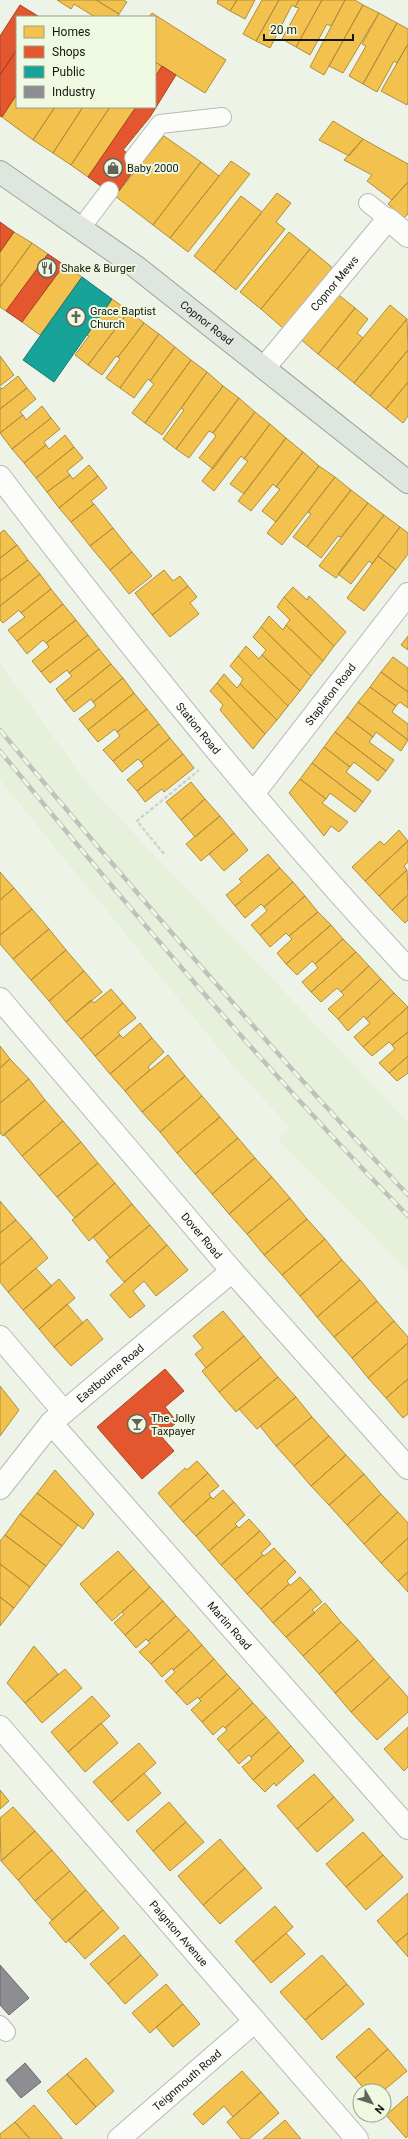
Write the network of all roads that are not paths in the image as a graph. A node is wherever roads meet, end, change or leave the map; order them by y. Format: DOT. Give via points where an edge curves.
graph roads {
  1 [pos="222,117"];
  2 [pos="134,158"];
  3 [pos="0,172"];
  4 [pos="109,192"];
  5 [pos="368,203"];
  6 [pos="388,219"];
  7 [pos="81,228"];
  8 [pos="408,236"];
  9 [pos="264,368"];
  10 [pos="0,477"];
  11 [pos="408,482"];
  12 [pos="408,594"];
  13 [pos="253,794"];
  14 [pos="408,969"];
  15 [pos="0,999"];
  16 [pos="232,1271"];
  17 [pos="0,1337"];
  18 [pos="57,1417"];
  19 [pos="408,1468"];
  20 [pos="0,1488"];
  21 [pos="0,1727"];
  22 [pos="408,1828"];
  23 [pos="255,2021"];
  24 [pos="119,2139"];
  25 [pos="357,2139"];
  1 -- 2 [label="lane" via="160,124"];
  3 -- 7 [label="main road, Copnor Road"];
  4 -- 7 [label="lane"];
  5 -- 6 [label="lane"];
  6 -- 8 [label="street"];
  6 -- 9 [label="street, Copnor Mews"];
  7 -- 9 [label="main road, Copnor Road" via="135,266"];
  9 -- 11 [label="main road, Copnor Road"];
  10 -- 13 [label="street, Station Road"];
  12 -- 13 [label="street, Stapleton Road"];
  13 -- 14 [label="street, Station Road"];
  15 -- 16 [label="street, Dover Road"];
  16 -- 18 [label="street, Eastbourne Road"];
  16 -- 19 [label="street, Dover Road"];
  17 -- 18 [label="street, Martin Road"];
  18 -- 20 [label="street, Eastbourne Road"];
  18 -- 22 [label="street, Martin Road"];
  21 -- 23 [label="street, Paignton Avenue"];
  23 -- 24 [label="street, Teignmouth Road"];
  23 -- 25 [label="street, Paignton Avenue"];
}
